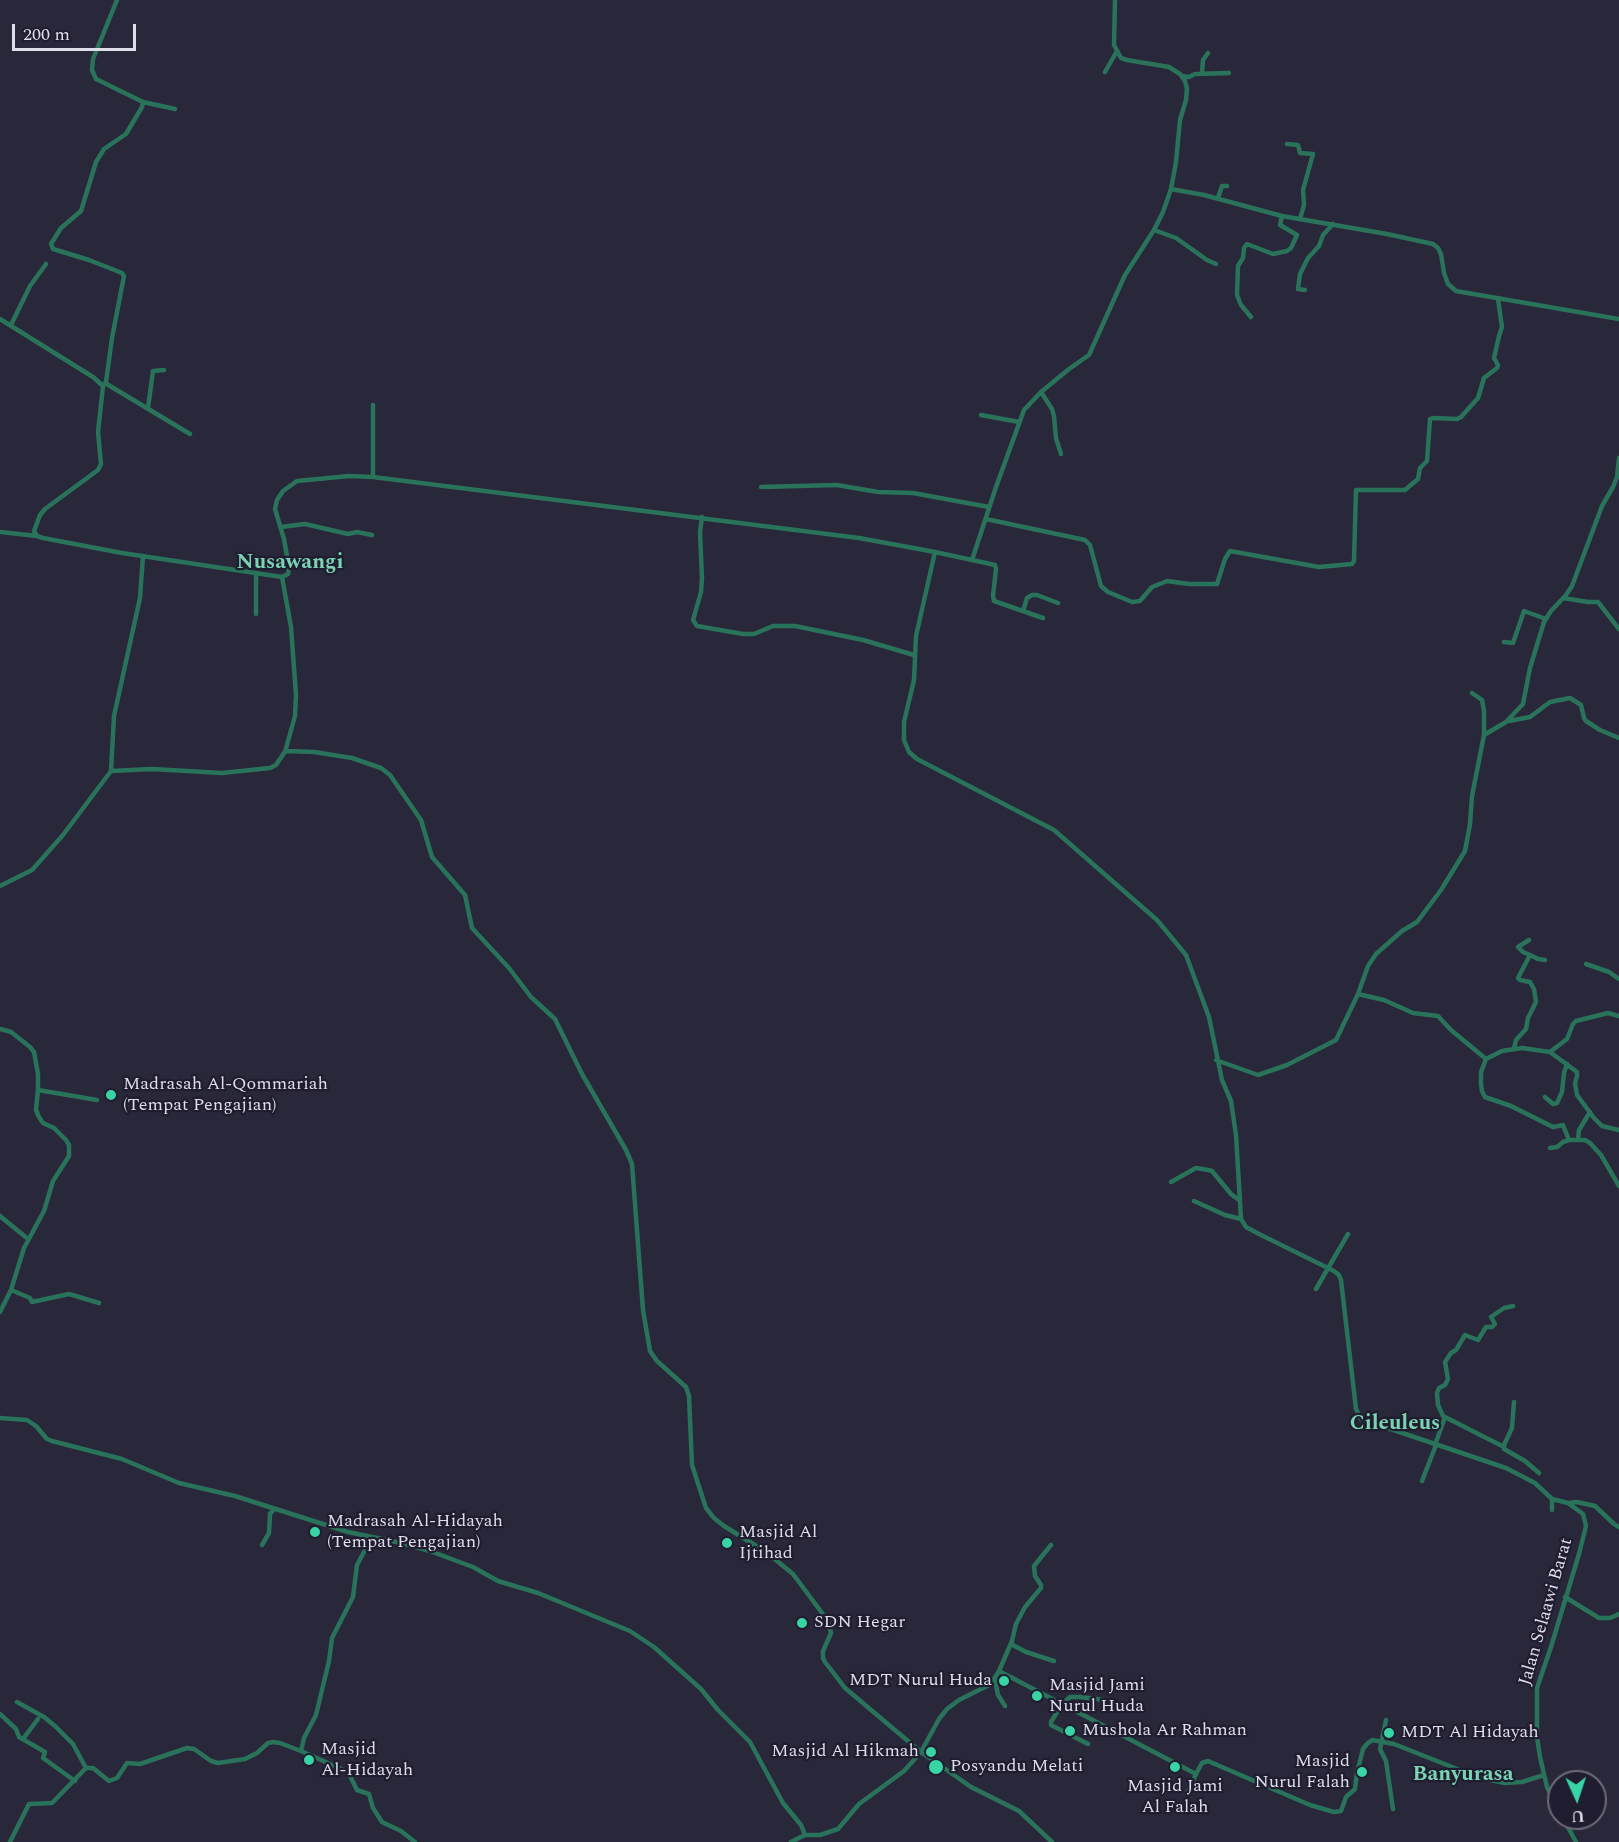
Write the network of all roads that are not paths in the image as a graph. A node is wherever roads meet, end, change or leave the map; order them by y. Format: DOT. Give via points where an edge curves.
graph roads {
  1 [pos="117,0"];
  2 [pos="1115,0"];
  3 [pos="1117,51"];
  4 [pos="1208,53"];
  5 [pos="1105,72"];
  6 [pos="1229,73"];
  7 [pos="1202,74"];
  8 [pos="1181,76"];
  9 [pos="143,102"];
  10 [pos="175,109"];
  11 [pos="1287,144"];
  12 [pos="1227,186"];
  13 [pos="1171,189"];
  14 [pos="1218,198"];
  15 [pos="1254,208"];
  16 [pos="1252,215"];
  17 [pos="1282,216"];
  18 [pos="1300,219"];
  19 [pos="1333,224"];
  20 [pos="1154,230"];
  21 [pos="46,264"];
  22 [pos="1216,264"];
  23 [pos="1305,290"];
  24 [pos="1498,299"];
  25 [pos="1251,317"];
  26 [pos="0,319"];
  27 [pos="1619,319"];
  28 [pos="11,325"];
  29 [pos="164,370"];
  30 [pos="104,384"];
  31 [pos="1041,392"];
  32 [pos="373,405"];
  33 [pos="148,408"];
  34 [pos="981,415"];
  35 [pos="1019,422"];
  36 [pos="190,434"];
  37 [pos="1061,454"];
  38 [pos="1619,458"];
  39 [pos="373,477"];
  40 [pos="761,487"];
  41 [pos="989,507"];
  42 [pos="702,517"];
  43 [pos="986,519"];
  44 [pos="281,527"];
  45 [pos="0,531"];
  46 [pos="372,535"];
  47 [pos="37,536"];
  48 [pos="935,552"];
  49 [pos="143,556"];
  50 [pos="972,560"];
  51 [pos="256,573"];
  52 [pos="282,577"];
  53 [pos="1563,598"];
  54 [pos="1058,603"];
  55 [pos="1023,611"];
  56 [pos="256,614"];
  57 [pos="1043,618"];
  58 [pos="1546,619"];
  59 [pos="1619,629"];
  60 [pos="1504,642"];
  61 [pos="914,655"];
  62 [pos="1472,693"];
  63 [pos="1506,722"];
  64 [pos="1484,735"];
  65 [pos="1619,738"];
  66 [pos="285,752"];
  67 [pos="111,771"];
  68 [pos="0,886"];
  69 [pos="1528,940"];
  70 [pos="1530,956"];
  71 [pos="1545,960"];
  72 [pos="1586,964"];
  73 [pos="1619,979"];
  74 [pos="1358,994"];
  75 [pos="1619,1016"];
  76 [pos="0,1029"];
  77 [pos="1514,1048"];
  78 [pos="1550,1052"];
  79 [pos="1486,1059"];
  80 [pos="1216,1060"];
  81 [pos="1567,1064"];
  82 [pos="38,1090"];
  83 [pos="1545,1097"];
  84 [pos="97,1100"];
  85 [pos="1590,1112"];
  86 [pos="1619,1130"];
  87 [pos="1569,1140"];
  88 [pos="1578,1140"];
  89 [pos="1550,1148"];
  90 [pos="1617,1178"];
  91 [pos="1171,1182"];
  92 [pos="1619,1186"];
  93 [pos="1239,1200"];
  94 [pos="1194,1202"];
  95 [pos="0,1216"];
  96 [pos="1241,1219"];
  97 [pos="1348,1234"];
  98 [pos="28,1239"];
  99 [pos="1327,1267"];
  100 [pos="1316,1289"];
  101 [pos="11,1290"];
  102 [pos="99,1303"];
  103 [pos="1513,1306"];
  104 [pos="0,1312"];
  105 [pos="1514,1402"];
  106 [pos="1445,1417"];
  107 [pos="0,1418"];
  108 [pos="1436,1445"];
  109 [pos="1504,1447"];
  110 [pos="1539,1473"];
  111 [pos="1422,1481"];
  112 [pos="1552,1499"];
  113 [pos="1568,1503"];
  114 [pos="274,1509"];
  115 [pos="1552,1510"];
  116 [pos="1619,1527"];
  117 [pos="372,1537"];
  118 [pos="261,1545"];
  119 [pos="1051,1545"];
  120 [pos="1565,1597"];
  121 [pos="1619,1614"];
  122 [pos="1011,1644"];
  123 [pos="1053,1661"];
  124 [pos="999,1671"];
  125 [pos="994,1680"];
  126 [pos="1104,1700"];
  127 [pos="17,1702"];
  128 [pos="1062,1704"];
  129 [pos="1005,1706"];
  130 [pos="0,1714"];
  131 [pos="38,1719"];
  132 [pos="1386,1720"];
  133 [pos="23,1739"];
  134 [pos="1381,1741"];
  135 [pos="1088,1744"];
  136 [pos="301,1751"];
  137 [pos="921,1752"];
  138 [pos="86,1768"];
  139 [pos="1196,1774"];
  140 [pos="1544,1775"];
  141 [pos="75,1781"];
  142 [pos="1547,1787"];
  143 [pos="1187,1794"];
  144 [pos="1393,1809"];
  145 [pos="805,1835"];
  146 [pos="10,1842"];
  147 [pos="415,1842"];
  148 [pos="791,1842"];
  149 [pos="1052,1842"];
  1 -- 9 [label="street" via="93,58 92,70 96,79"];
  2 -- 3 [label="street"];
  3 -- 5 [label="street"];
  3 -- 8 [label="street" via="1124,59 1169,67"];
  4 -- 7 [label="street"];
  6 -- 7 [label="street"];
  7 -- 8 [label="street"];
  8 -- 13 [label="street" via="1187,89"];
  9 -- 10 [label="street"];
  9 -- 30 [label="street" via="126,134 104,149 96,162 81,211 61,228 51,244 53,249 124,276"];
  11 -- 18 [label="street" via="1298,145 1300,153 1313,154"];
  12 -- 14 [label="street" via="1222,186"];
  13 -- 14 [label="street"];
  13 -- 20 [label="street"];
  14 -- 15 [label="street"];
  15 -- 16 [label="street"];
  15 -- 17 [label="street"];
  17 -- 18 [label="street"];
  17 -- 25 [label="street" via="1280,225 1297,235 1291,248 1273,254 1247,244 1238,266 1237,295"];
  18 -- 19 [label="street"];
  19 -- 23 [label="street" via="1299,275 1298,289"];
  19 -- 24 [label="street" via="1434,244 1441,254 1450,288"];
  20 -- 22 [label="street" via="1176,238"];
  20 -- 31 [label="street" via="1125,275 1089,355"];
  21 -- 28 [label="street"];
  24 -- 27 [label="street"];
  24 -- 43 [label="street" via="1502,328 1494,358 1497,368 1484,378 1478,398 1461,417 1430,419 1427,461 1420,468 1418,479 1406,489 1356,490 1352,564 1319,567 1230,551 1217,584 1167,581 1132,602 1101,586 1086,541"];
  26 -- 28 [label="street"];
  28 -- 30 [label="street"];
  29 -- 33 [label="street" via="153,371"];
  30 -- 33 [label="street"];
  30 -- 47 [label="street" via="98,432 101,464 45,509 34,531"];
  31 -- 35 [label="street" via="1024,410"];
  31 -- 37 [label="street" via="1052,409"];
  32 -- 39 [label="street"];
  33 -- 36 [label="street"];
  34 -- 35 [label="street"];
  35 -- 41 [label="street"];
  38 -- 53 [label="street" via="1613,488 1602,506 1572,586"];
  39 -- 42 [label="street"];
  39 -- 44 [label="street" via="297,481 277,500 275,509"];
  40 -- 41 [label="street" via="837,485"];
  41 -- 43 [label="street"];
  42 -- 48 [label="street"];
  42 -- 61 [label="street" via="701,592 693,620 697,626 754,634 773,626 795,626"];
  43 -- 50 [label="street"];
  44 -- 46 [label="street" via="306,524"];
  44 -- 52 [label="street" via="289,571"];
  45 -- 47 [label="street"];
  47 -- 49 [label="street"];
  48 -- 50 [label="street"];
  48 -- 61 [label="street"];
  49 -- 51 [label="street"];
  49 -- 67 [label="street" via="140,598 114,717"];
  50 -- 55 [label="street" via="995,565 994,601"];
  51 -- 52 [label="street"];
  51 -- 56 [label="street"];
  52 -- 66 [label="street" via="291,627 296,695"];
  53 -- 58 [label="street"];
  53 -- 59 [label="street" via="1598,602"];
  54 -- 55 [label="street" via="1032,595"];
  55 -- 57 [label="street"];
  58 -- 60 [label="street" via="1524,610 1513,643"];
  58 -- 63 [label="street" via="1530,668 1526,697"];
  61 -- 80 [label="street" via="914,680 903,731 909,752 1054,830 1157,920 1192,968 1209,1017"];
  62 -- 64 [label="street" via="1482,700"];
  63 -- 64 [label="street"];
  63 -- 65 [label="street" via="1530,717 1550,702 1570,698 1581,705 1586,721"];
  64 -- 74 [label="street" via="1465,851 1417,922 1402,931 1368,966"];
  66 -- 67 [label="street" via="270,768 222,773"];
  66 -- 137 [label="street" via="352,758 387,772 421,820 432,857 465,896 474,932 555,1019 632,1164 650,1351 686,1387 692,1465 706,1508 724,1526 793,1574 829,1625 831,1633 823,1651 825,1662 845,1688"];
  67 -- 68 [label="street" via="32,870"];
  69 -- 70 [label="street" via="1518,947"];
  70 -- 71 [label="street"];
  70 -- 77 [label="street" via="1518,978 1530,982 1536,1003"];
  72 -- 73 [label="street"];
  74 -- 79 [label="street" via="1413,1013 1438,1016"];
  74 -- 80 [label="street" via="1336,1040 1287,1065 1258,1075"];
  75 -- 78 [label="street" via="1608,1013 1576,1021 1567,1039"];
  76 -- 82 [label="street" via="11,1032 34,1052"];
  77 -- 78 [label="street"];
  77 -- 79 [label="street"];
  78 -- 81 [label="street"];
  79 -- 87 [label="street" via="1481,1072 1485,1097 1553,1127 1563,1125"];
  80 -- 93 [label="street" via="1231,1101"];
  81 -- 83 [label="street" via="1557,1104"];
  81 -- 85 [label="street" via="1578,1074 1576,1095"];
  82 -- 84 [label="street"];
  82 -- 98 [label="street" via="39,1117 66,1140 69,1156 53,1181 44,1211"];
  85 -- 86 [label="street" via="1602,1126"];
  85 -- 88 [label="street" via="1578,1132"];
  87 -- 88 [label="street"];
  87 -- 89 [label="street"];
  88 -- 90 [label="street" via="1587,1141 1597,1150"];
  90 -- 92 [label="street"];
  91 -- 93 [label="street" via="1196,1168 1208,1170"];
  93 -- 96 [label="street"];
  94 -- 96 [label="street"];
  95 -- 98 [label="street"];
  96 -- 99 [label="street" via="1246,1227"];
  97 -- 99 [label="street"];
  98 -- 101 [label="street"];
  99 -- 100 [label="street"];
  99 -- 108 [label="street" via="1341,1280 1357,1414 1369,1423"];
  101 -- 102 [label="street" via="32,1302 69,1294"];
  101 -- 104 [label="street"];
  103 -- 106 [label="street" via="1492,1315 1495,1324 1486,1327 1478,1340 1465,1335 1448,1357 1448,1379 1439,1388 1437,1398"];
  105 -- 109 [label="street" via="1512,1428"];
  106 -- 108 [label="street"];
  106 -- 109 [label="street"];
  107 -- 114 [label="street" via="27,1420 52,1441 122,1459 179,1483"];
  108 -- 111 [label="street"];
  108 -- 112 [label="street" via="1506,1468 1535,1483"];
  109 -- 110 [label="street"];
  112 -- 113 [label="street"];
  112 -- 115 [label="street"];
  113 -- 116 [label="street" via="1595,1506"];
  113 -- 120 [label="street, Jalan Selaawi Barat" via="1580,1511 1586,1526"];
  114 -- 117 [label="street"];
  114 -- 118 [label="street"];
  117 -- 136 [label="street" via="357,1564 353,1597 332,1638 318,1707"];
  117 -- 145 [label="street" via="430,1551 645,1640 701,1689 750,1742"];
  119 -- 122 [label="street" via="1034,1566 1041,1585 1016,1624"];
  120 -- 121 [label="street" via="1599,1618"];
  120 -- 140 [label="street, Jalan Selaawi Barat" via="1537,1688 1537,1737"];
  122 -- 123 [label="street"];
  122 -- 124 [label="street"];
  124 -- 125 [label="street"];
  124 -- 128 [label="street"];
  125 -- 129 [label="street"];
  125 -- 137 [label="street" via="947,1709"];
  126 -- 128 [label="street" via="1074,1697"];
  127 -- 138 [label="street" via="55,1726 73,1744"];
  128 -- 135 [label="street" via="1050,1725"];
  128 -- 139 [label="street"];
  130 -- 133 [label="street"];
  131 -- 133 [label="street"];
  132 -- 134 [label="street"];
  133 -- 141 [label="street" via="45,1752 43,1758"];
  134 -- 139 [label="street" via="1372,1740 1365,1746 1355,1788 1338,1813 1310,1805 1209,1761 1202,1763"];
  134 -- 140 [label="street" via="1505,1784"];
  134 -- 144 [label="street"];
  136 -- 138 [label="street" via="273,1742 245,1760 218,1763 187,1748 140,1764 127,1763 117,1778 109,1781 93,1768"];
  136 -- 147 [label="street" via="351,1774 357,1790 369,1794 382,1822"];
  137 -- 145 [label="street" via="904,1771 859,1804 835,1831"];
  137 -- 149 [label="street" via="971,1787 1019,1811"];
  138 -- 141 [label="street"];
  139 -- 143 [label="street"];
  140 -- 142 [label="street, Jalan Selaawi Barat"];
  141 -- 146 [label="street" via="51,1803 29,1804"];
  145 -- 148 [label="street"];
}
